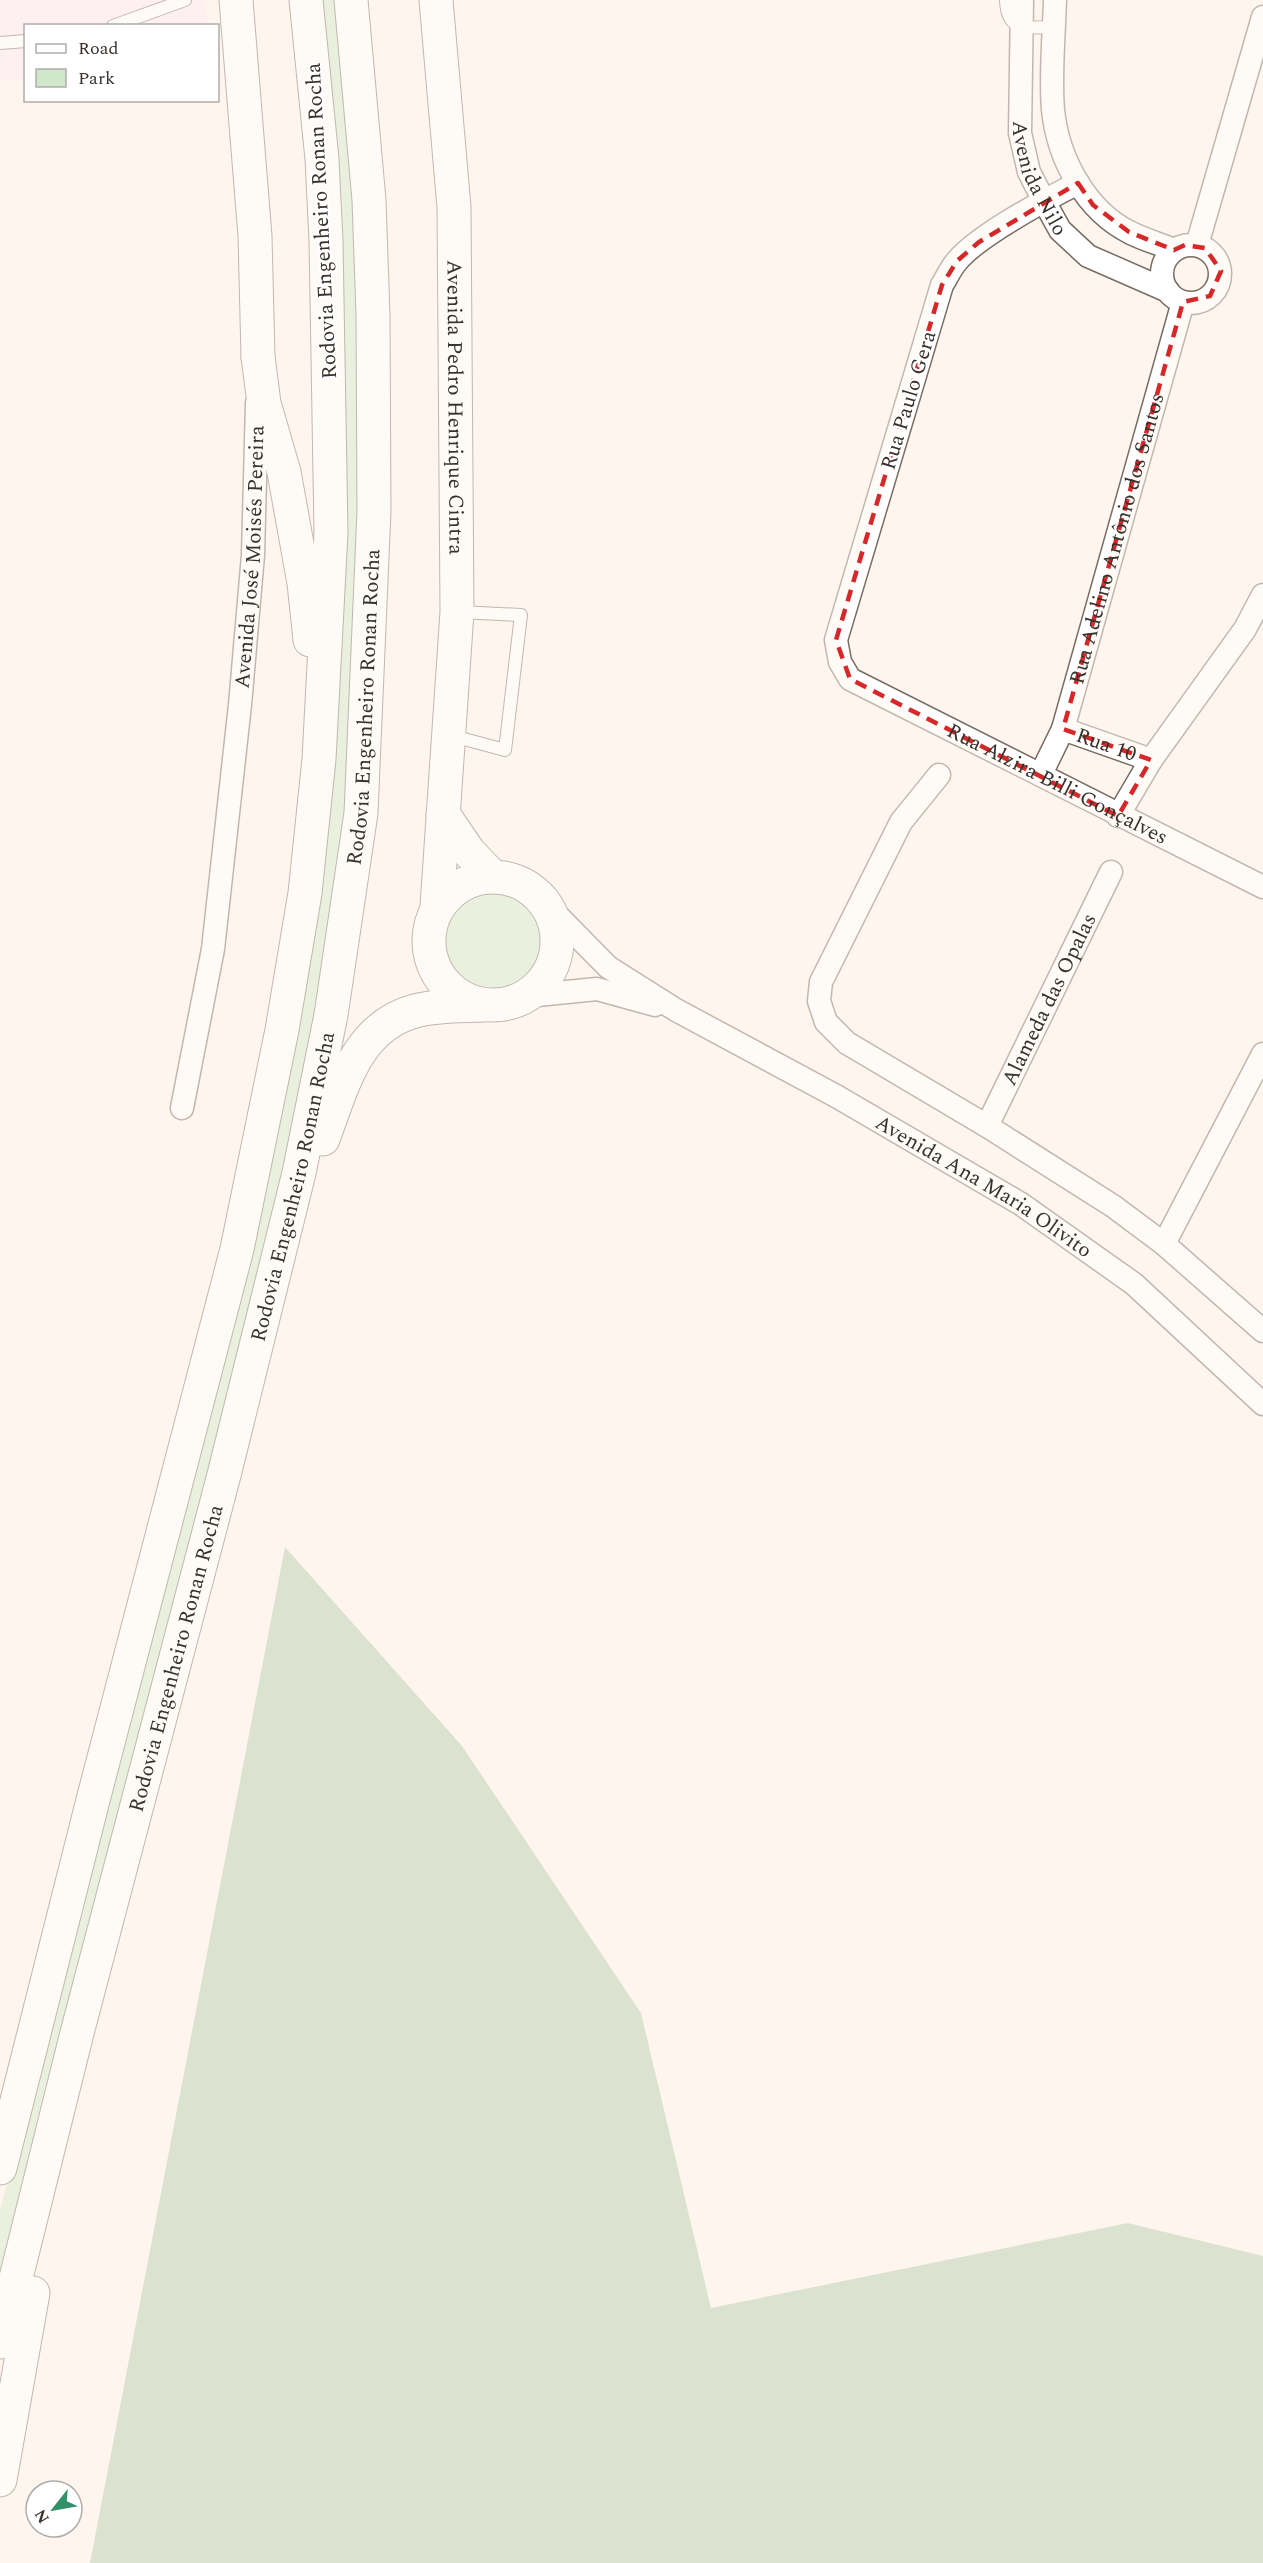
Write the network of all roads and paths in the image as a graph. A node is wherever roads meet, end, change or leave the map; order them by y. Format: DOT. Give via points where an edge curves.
graph roads {
  1 [pos="185,0"];
  2 [pos="236,0"];
  3 [pos="306,0"];
  4 [pos="351,0"];
  5 [pos="436,0"];
  6 [pos="1006,0"];
  7 [pos="1022,0"];
  8 [pos="1055,0"];
  9 [pos="1263,17"];
  10 [pos="119,24"];
  11 [pos="1021,27"];
  12 [pos="1054,27"];
  13 [pos="24,41"];
  14 [pos="0,43"];
  15 [pos="1078,183"];
  16 [pos="1044,201"];
  17 [pos="1197,245"];
  18 [pos="1174,250"];
  19 [pos="1176,297"];
  20 [pos="258,357"];
  21 [pos="1263,595"];
  22 [pos="457,612"];
  23 [pos="850,679"];
  24 [pos="1062,729"];
  25 [pos="448,734"];
  26 [pos="319,759"];
  27 [pos="1150,760"];
  28 [pos="1041,774"];
  29 [pos="939,775"];
  30 [pos="443,814"];
  31 [pos="1118,816"];
  32 [pos="1111,872"];
  33 [pos="492,876"];
  34 [pos="1263,887"];
  35 [pos="545,903"];
  36 [pos="437,906"];
  37 [pos="527,996"];
  38 [pos="484,1005"];
  39 [pos="676,1010"];
  40 [pos="1263,1054"];
  41 [pos="182,1108"];
  42 [pos="987,1126"];
  43 [pos="1164,1244"];
  44 [pos="278,1259"];
  45 [pos="1263,1331"];
  46 [pos="1263,1404"];
  47 [pos="93,1800"];
  48 [pos="77,2033"];
  49 [pos="0,2086"];
  50 [pos="0,2168"];
  51 [pos="0,2342"];
  52 [pos="0,2480"];
  1 -- 10 [label="lane"];
  2 -- 20 [label="main road, Avenida José Moisés Pereira" via="255,236"];
  3 -- 26 [label="main road, Rodovia Engenheiro Ronan Rocha" via="322,159 330,386 331,533"];
  4 -- 44 [label="main road, Rodovia Engenheiro Ronan Rocha" via="369,200 375,430 361,813 331,1015"];
  5 -- 22 [label="main road, Avenida Pedro Henrique Cintra" via="454,207"];
  6 -- 11 [label="lane" via="1008,17"];
  7 -- 11 [label="street, Avenida Nilo"];
  8 -- 12 [label="street, Avenida Nilo"];
  9 -- 17 [label="street"];
  11 -- 12 [label="lane"];
  11 -- 16 [label="street, Avenida Nilo" via="1020,133 1029,172"];
  12 -- 15 [label="street, Avenida Nilo" via="1053,110 1059,143"];
  13 -- 14 [label="lane"];
  15 -- 16 [label="street, Rua Paulo Gera"];
  15 -- 18 [label="street, Avenida Nilo" via="1093,205 1129,232"];
  16 -- 19 [label="street, Avenida Nilo" via="1060,230 1088,256"];
  16 -- 23 [label="street, Rua Paulo Gera" via="979,242 957,261 942,285 836,640 840,662"];
  17 -- 18 [label="street"];
  17 -- 19 [label="street" via="1213,254 1221,271 1220,280 1210,296 1193,303"];
  18 -- 19 [label="street" via="1163,265 1163,283"];
  19 -- 24 [label="street, Rua Adelino Antônio dos Santos"];
  20 -- 26 [label="main road" via="264,403 284,472 304,583"];
  20 -- 41 [label="street, Avenida José Moisés Pereira" via="253,555 240,705 213,949"];
  21 -- 27 [label="street" via="1245,629"];
  22 -- 25 [label="main road, Avenida Pedro Henrique Cintra"];
  22 -- 25 [label="lane" via="521,615 505,750"];
  23 -- 28 [label="street, Rua Alzira Billi Gonçalves"];
  24 -- 27 [label="street, Rua 10"];
  24 -- 28 [label="street, Rua Adelino Antônio dos Santos"];
  25 -- 30 [label="main road, Avenida Pedro Henrique Cintra"];
  26 -- 47 [label="main road, Rodovia Engenheiro Ronan Rocha" via="305,893 242,1226"];
  27 -- 31 [label="street"];
  28 -- 31 [label="street, Rua Alzira Billi Gonçalves"];
  29 -- 42 [label="street" via="902,822 821,982 819,1001 826,1022 847,1043"];
  30 -- 33 [label="main road" via="469,852"];
  30 -- 36 [label="main road, Avenida Pedro Henrique Cintra"];
  31 -- 34 [label="street, Rua Alzira Billi Gonçalves"];
  32 -- 42 [label="street, Alameda das Opalas"];
  33 -- 35 [label="main road" via="512,878"];
  33 -- 36 [label="main road" via="470,879"];
  35 -- 37 [label="main road" via="555,922 558,943 543,982"];
  35 -- 39 [label="street, Avenida Ana Maria Olivito" via="608,968"];
  36 -- 38 [label="main road" via="429,926 428,947 434,968 446,986 463,999"];
  37 -- 38 [label="main road" via="506,1004"];
  37 -- 39 [label="street, Avenida Ana Maria Olivito" via="597,989"];
  38 -- 44 [label="main road" via="414,1011 384,1026 360,1050 351,1064"];
  39 -- 46 [label="street, Avenida Ana Maria Olivito" via="836,1096 1022,1204 1134,1284"];
  40 -- 43 [label="street"];
  42 -- 43 [label="street" via="1113,1206"];
  43 -- 45 [label="street"];
  44 -- 48 [label="main road, Rodovia Engenheiro Ronan Rocha"];
  47 -- 49 [label="main road"];
  47 -- 50 [label="main road, Rodovia Engenheiro Ronan Rocha"];
  48 -- 51 [label="main road, Rodovia Engenheiro Ronan Rocha"];
  48 -- 52 [label="main road"];
}
